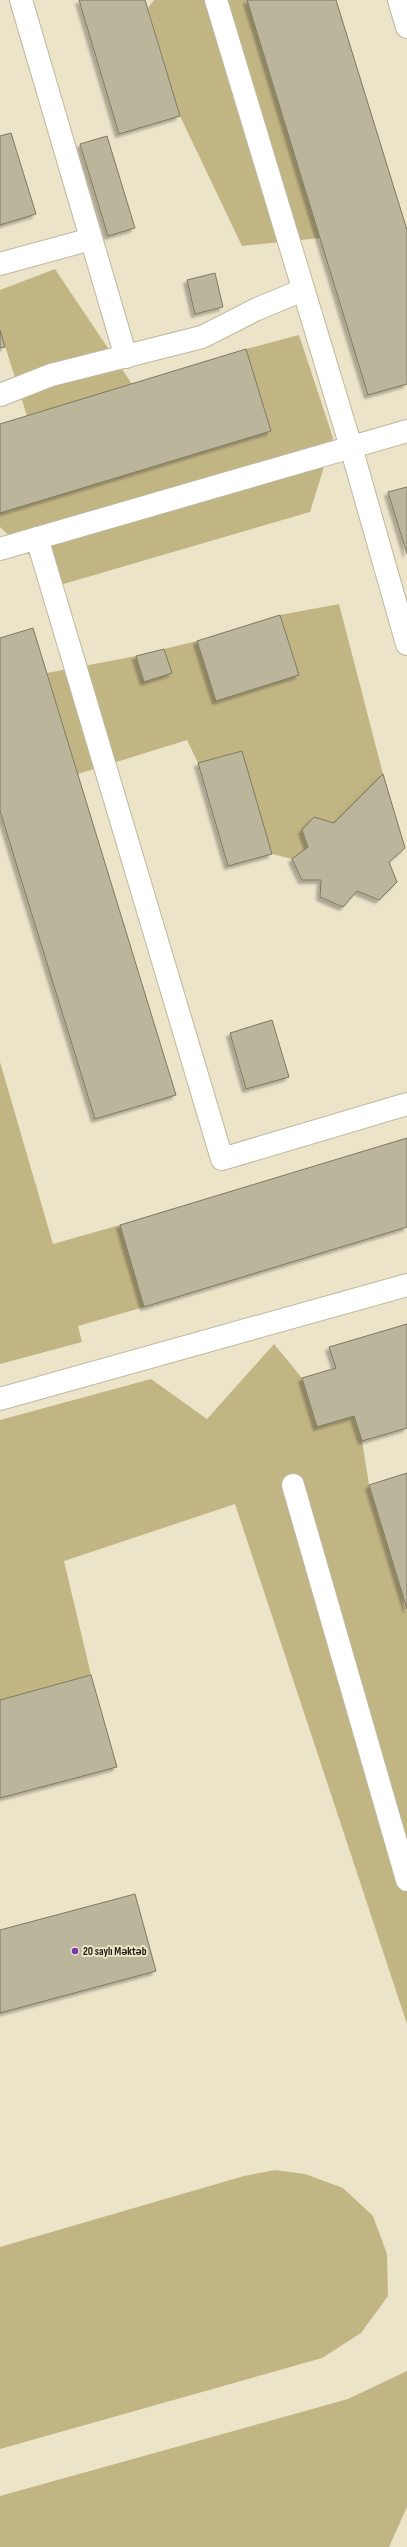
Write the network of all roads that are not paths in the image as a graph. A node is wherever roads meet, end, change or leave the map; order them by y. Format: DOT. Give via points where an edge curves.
graph roads {
  1 [pos="21,0"];
  2 [pos="216,0"];
  3 [pos="399,0"];
  4 [pos="407,27"];
  5 [pos="91,239"];
  6 [pos="0,264"];
  7 [pos="303,290"];
  8 [pos="126,357"];
  9 [pos="0,395"];
  10 [pos="407,431"];
  11 [pos="351,447"];
  12 [pos="37,538"];
  13 [pos="0,549"];
  14 [pos="407,644"];
  15 [pos="407,1104"];
  16 [pos="405,1289"];
  17 [pos="0,1398"];
  18 [pos="293,1485"];
  19 [pos="407,1880"];
  1 -- 5 [label="street"];
  2 -- 7 [label="street"];
  3 -- 4 [label="street"];
  5 -- 6 [label="street"];
  5 -- 8 [label="street"];
  7 -- 8 [label="street" via="257,309 202,337"];
  7 -- 11 [label="street"];
  8 -- 9 [label="street" via="51,375"];
  10 -- 11 [label="street"];
  11 -- 12 [label="street"];
  11 -- 14 [label="street"];
  12 -- 13 [label="street"];
  12 -- 15 [label="street" via="222,1159"];
  16 -- 17 [label="street"];
  18 -- 19 [label="street"];
}
